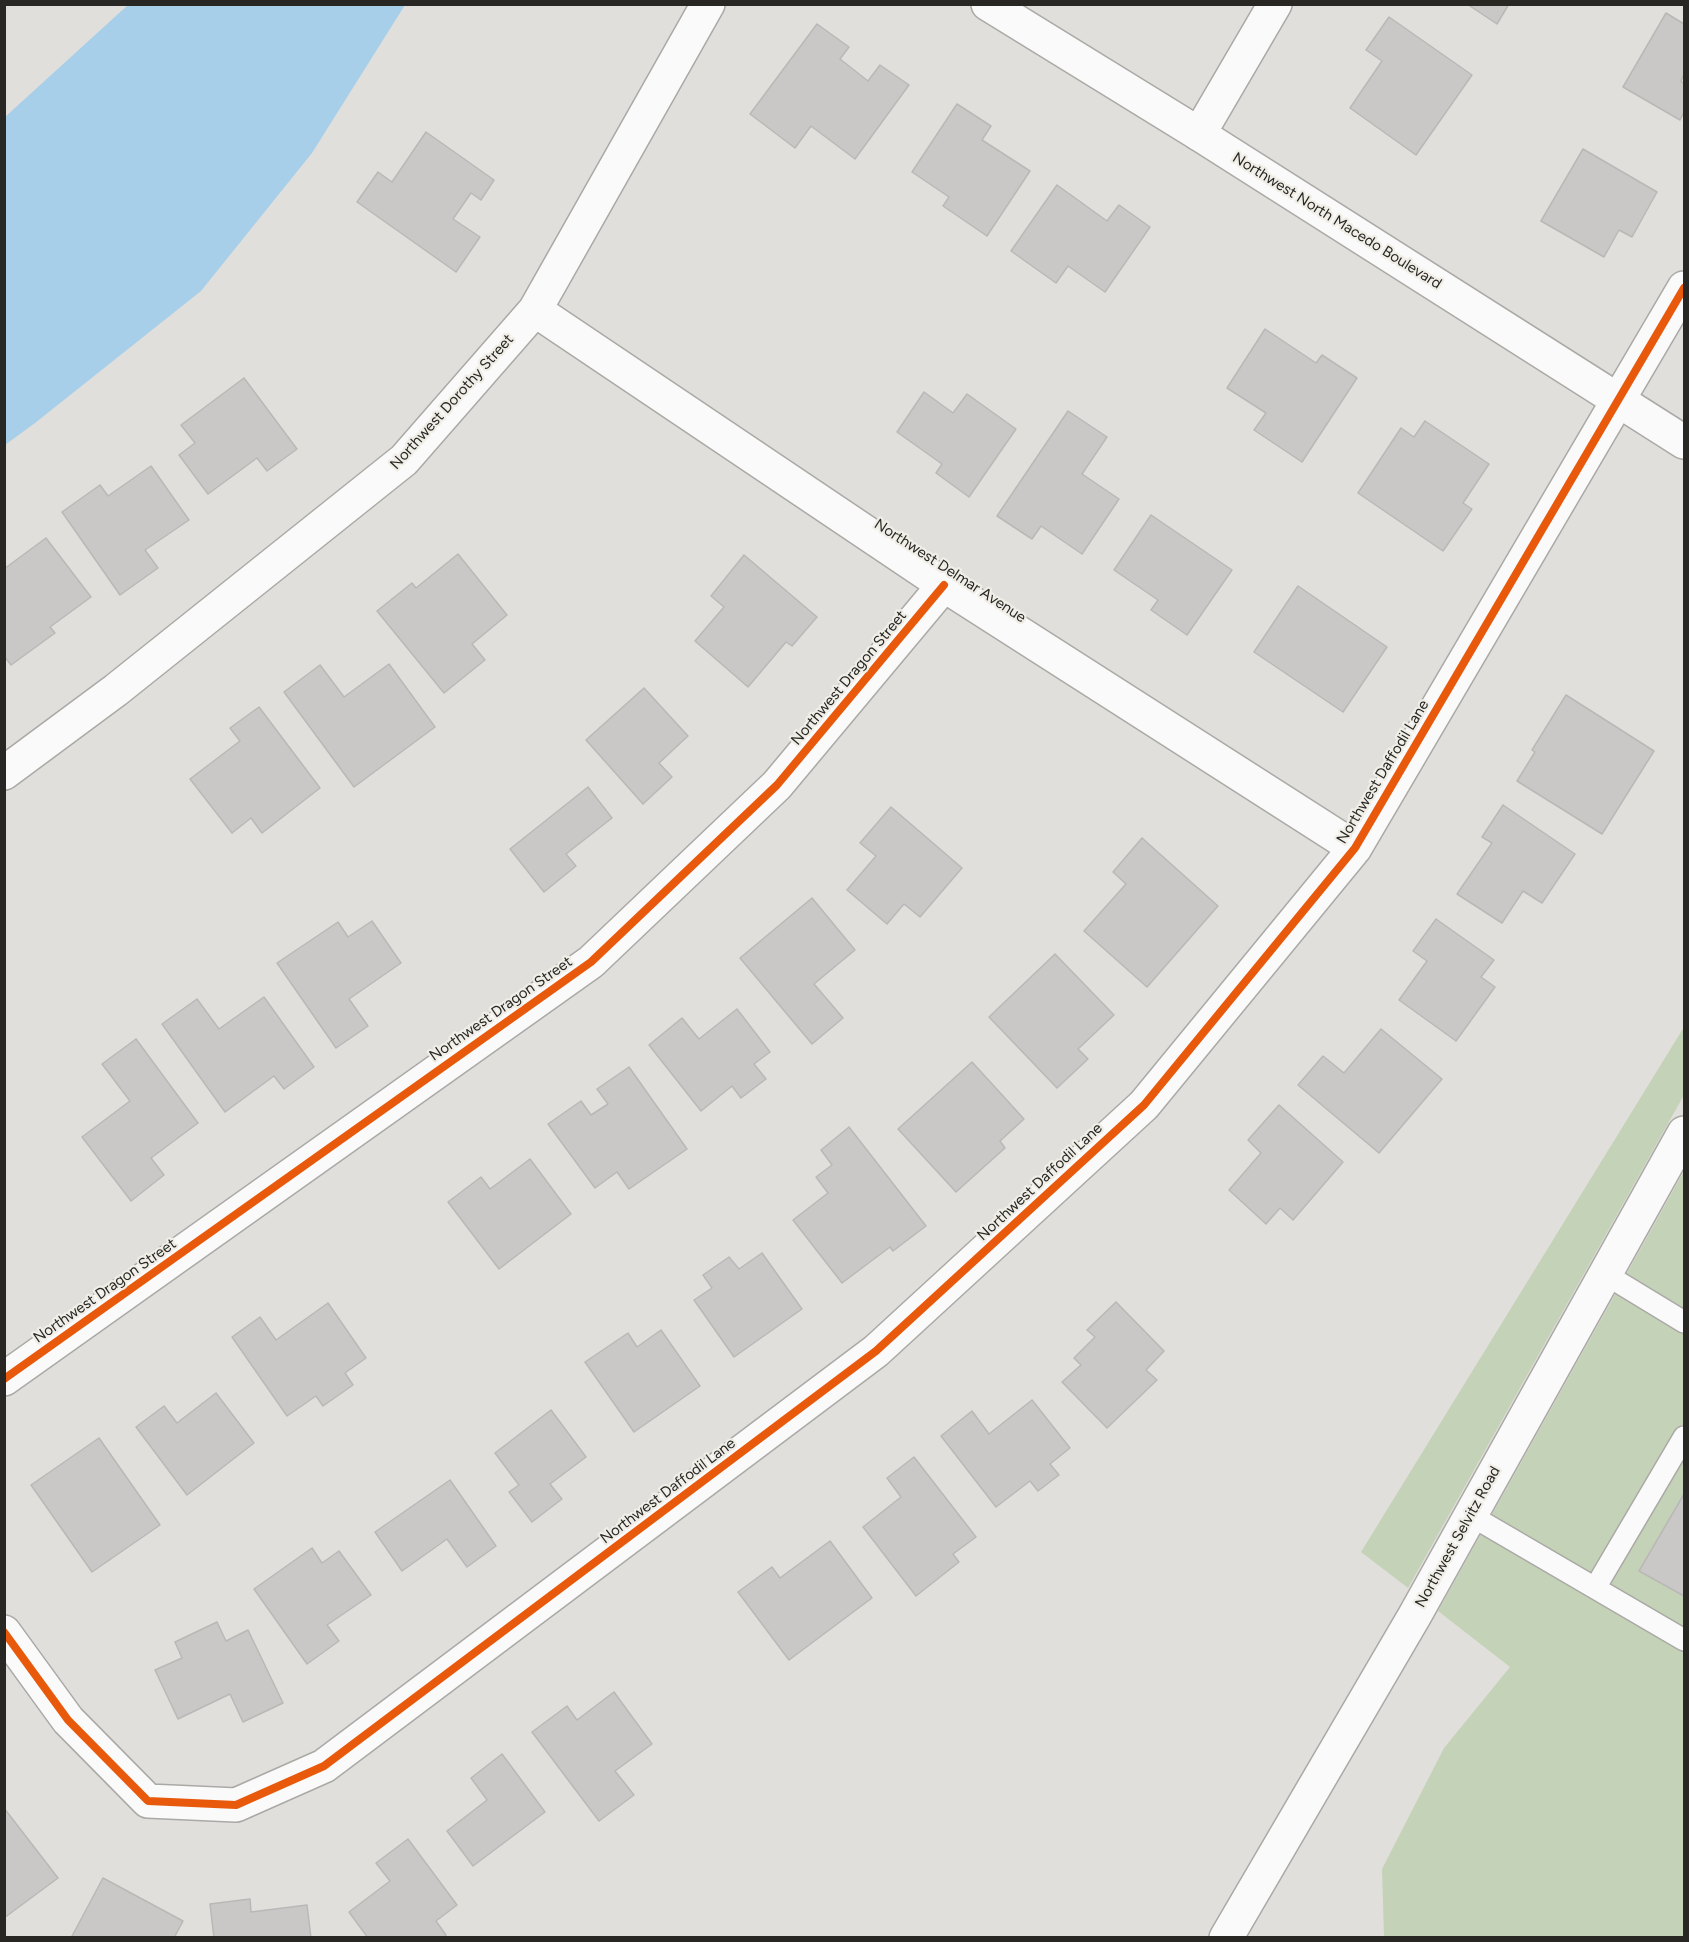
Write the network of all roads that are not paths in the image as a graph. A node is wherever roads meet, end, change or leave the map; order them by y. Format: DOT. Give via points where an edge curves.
graph roads {
  1 [pos="708,4"];
  2 [pos="988,4"];
  3 [pos="1275,4"];
  4 [pos="1199,134"];
  5 [pos="1684,288"];
  6 [pos="535,310"];
  7 [pos="1618,399"];
  8 [pos="1684,442"];
  9 [pos="944,585"];
  10 [pos="4,773"];
  11 [pos="1355,848"];
  12 [pos="1684,1133"];
  13 [pos="1605,1274"];
  14 [pos="1684,1322"];
  15 [pos="4,1379"];
  16 [pos="1684,1437"];
  17 [pos="1470,1515"];
  18 [pos="1595,1588"];
  19 [pos="4,1632"];
  20 [pos="1684,1640"];
  21 [pos="1226,1938"];
  1 -- 6 [label="street, Northwest Dorothy Street"];
  2 -- 4 [label="street, Northwest North Macedo Boulevard"];
  3 -- 4 [label="street"];
  4 -- 7 [label="street, Northwest North Macedo Boulevard"];
  5 -- 7 [label="street, Northwest Daffodil Lane"];
  6 -- 9 [label="street, Northwest Delmar Avenue"];
  6 -- 10 [label="street, Northwest Dorothy Street" via="404,460 116,690"];
  7 -- 8 [label="street, Northwest North Macedo Boulevard"];
  7 -- 11 [label="street, Northwest Daffodil Lane"];
  9 -- 11 [label="street, Northwest Delmar Avenue"];
  9 -- 15 [label="street, Northwest Dragon Street" via="777,785 591,962"];
  11 -- 19 [label="street, Northwest Daffodil Lane" via="1144,1105 876,1351 324,1766 236,1805 148,1801 68,1720"];
  12 -- 13 [label="street, Northwest Selvitz Road"];
  13 -- 14 [label="lane"];
  13 -- 17 [label="street, Northwest Selvitz Road"];
  16 -- 18 [label="lane"];
  17 -- 18 [label="lane"];
  17 -- 21 [label="street, Northwest Selvitz Road"];
  18 -- 20 [label="lane"];
}
